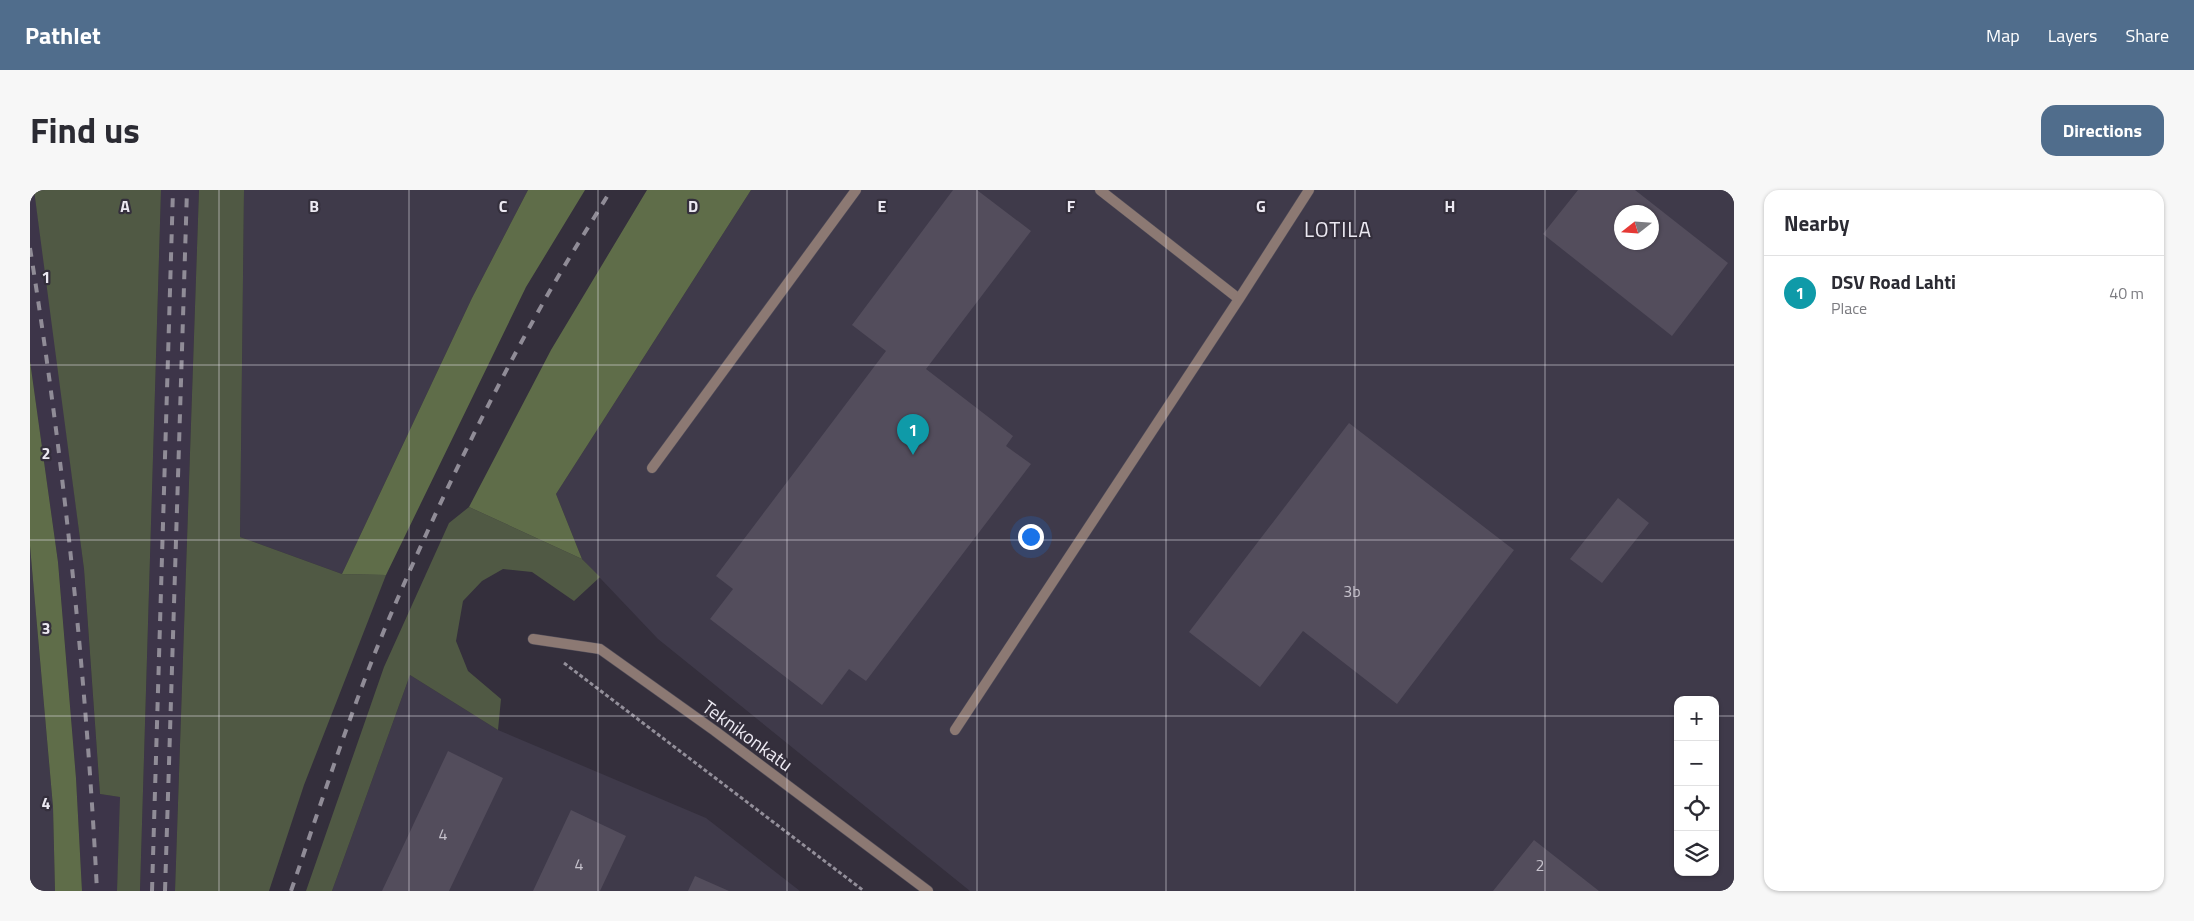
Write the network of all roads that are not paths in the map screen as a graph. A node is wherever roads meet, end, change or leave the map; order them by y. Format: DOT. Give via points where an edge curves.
graph roads {
  1 [pos="856,190"];
  2 [pos="1100,190"];
  3 [pos="1309,190"];
  4 [pos="1240,299"];
  5 [pos="652,468"];
  6 [pos="533,639"];
  7 [pos="954,730"];
  8 [pos="928,891"];
  1 -- 5 [label="street"];
  2 -- 4 [label="street"];
  3 -- 4 [label="street"];
  4 -- 7 [label="street"];
  6 -- 8 [label="street, Teknikonkatu" via="600,650 715,731"];
}
